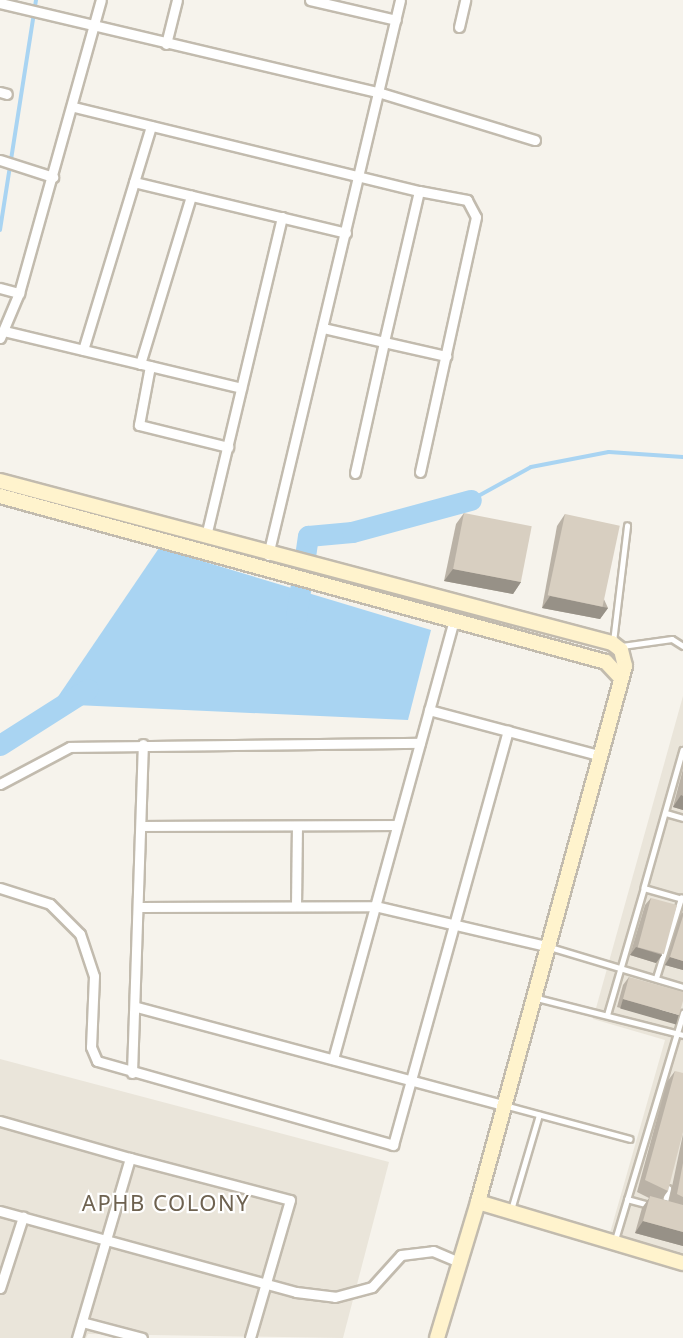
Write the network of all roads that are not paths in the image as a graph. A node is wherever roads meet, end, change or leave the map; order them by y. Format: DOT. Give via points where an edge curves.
graph roads {
  1 [pos="101,0"];
  2 [pos="177,0"];
  3 [pos="310,0"];
  4 [pos="400,0"];
  5 [pos="465,0"];
  6 [pos="327,2"];
  7 [pos="0,3"];
  8 [pos="396,20"];
  9 [pos="96,27"];
  10 [pos="459,27"];
  11 [pos="166,44"];
  12 [pos="381,93"];
  13 [pos="74,107"];
  14 [pos="151,126"];
  15 [pos="535,140"];
  16 [pos="2,160"];
  17 [pos="360,176"];
  18 [pos="53,177"];
  19 [pos="134,182"];
  20 [pos="420,191"];
  21 [pos="191,196"];
  22 [pos="282,217"];
  23 [pos="346,233"];
  24 [pos="0,288"];
  25 [pos="19,293"];
  26 [pos="323,328"];
  27 [pos="2,334"];
  28 [pos="384,342"];
  29 [pos="83,350"];
  30 [pos="446,356"];
  31 [pos="140,364"];
  32 [pos="150,366"];
  33 [pos="242,388"];
  34 [pos="228,447"];
  35 [pos="420,472"];
  36 [pos="355,473"];
  37 [pos="0,482"];
  38 [pos="0,496"];
  39 [pos="627,526"];
  40 [pos="206,536"];
  41 [pos="267,555"];
  42 [pos="454,621"];
  43 [pos="614,645"];
  44 [pos="683,646"];
  45 [pos="620,677"];
  46 [pos="429,710"];
  47 [pos="508,731"];
  48 [pos="420,742"];
  49 [pos="144,744"];
  50 [pos="683,750"];
  51 [pos="598,755"];
  52 [pos="675,778"];
  53 [pos="683,780"];
  54 [pos="0,784"];
  55 [pos="666,813"];
  56 [pos="683,818"];
  57 [pos="397,825"];
  58 [pos="141,826"];
  59 [pos="297,826"];
  60 [pos="0,888"];
  61 [pos="645,888"];
  62 [pos="682,899"];
  63 [pos="296,906"];
  64 [pos="375,906"];
  65 [pos="139,908"];
  66 [pos="456,924"];
  67 [pos="546,946"];
  68 [pos="621,967"];
  69 [pos="656,978"];
  70 [pos="683,987"];
  71 [pos="533,996"];
  72 [pos="136,1007"];
  73 [pos="683,1013"];
  74 [pos="607,1015"];
  75 [pos="676,1033"];
  76 [pos="683,1035"];
  77 [pos="333,1059"];
  78 [pos="132,1073"];
  79 [pos="665,1073"];
  80 [pos="674,1076"];
  81 [pos="413,1081"];
  82 [pos="504,1105"];
  83 [pos="539,1115"];
  84 [pos="0,1121"];
  85 [pos="630,1140"];
  86 [pos="130,1158"];
  87 [pos="672,1175"];
  88 [pos="627,1199"];
  89 [pos="478,1202"];
  90 [pos="663,1209"];
  91 [pos="0,1211"];
  92 [pos="511,1212"];
  93 [pos="673,1212"];
  94 [pos="23,1217"];
  95 [pos="106,1239"];
  96 [pos="615,1242"];
  97 [pos="459,1262"];
  98 [pos="683,1263"];
  99 [pos="265,1283"];
  100 [pos="0,1288"];
  101 [pos="82,1323"];
  102 [pos="77,1338"];
  103 [pos="142,1338"];
  104 [pos="250,1338"];
  105 [pos="437,1338"];
  1 -- 9 [label="street"];
  2 -- 11 [label="street"];
  3 -- 6 [label="street"];
  4 -- 8 [label="street"];
  5 -- 10 [label="street"];
  6 -- 8 [label="street"];
  7 -- 9 [label="street"];
  8 -- 12 [label="street"];
  9 -- 11 [label="street"];
  9 -- 13 [label="street"];
  11 -- 12 [label="street"];
  12 -- 15 [label="street"];
  12 -- 17 [label="street"];
  13 -- 14 [label="street"];
  13 -- 18 [label="street"];
  14 -- 17 [label="street"];
  14 -- 19 [label="street"];
  16 -- 18 [label="street"];
  17 -- 20 [label="street"];
  17 -- 23 [label="street"];
  18 -- 25 [label="street"];
  19 -- 21 [label="street"];
  19 -- 29 [label="street"];
  20 -- 28 [label="street"];
  20 -- 30 [label="street" via="467,200 476,209"];
  21 -- 22 [label="street"];
  21 -- 31 [label="street"];
  22 -- 23 [label="street"];
  22 -- 33 [label="street"];
  23 -- 26 [label="street"];
  24 -- 25 [label="street"];
  25 -- 27 [label="street"];
  26 -- 28 [label="street"];
  26 -- 41 [label="street"];
  27 -- 29 [label="street"];
  28 -- 30 [label="street"];
  28 -- 36 [label="street"];
  29 -- 31 [label="street"];
  30 -- 35 [label="street"];
  31 -- 32 [label="street"];
  32 -- 33 [label="street"];
  32 -- 34 [label="street" via="139,425"];
  33 -- 34 [label="street"];
  34 -- 40 [label="street"];
  37 -- 40 [label="street"];
  38 -- 42 [label="street"];
  39 -- 43 [label="lane"];
  40 -- 41 [label="street"];
  41 -- 43 [label="street"];
  42 -- 45 [label="street" via="606,662"];
  42 -- 46 [label="street"];
  43 -- 44 [label="lane" via="672,639"];
  43 -- 45 [label="street" via="625,658"];
  45 -- 51 [label="street"];
  46 -- 47 [label="street"];
  46 -- 48 [label="street"];
  47 -- 51 [label="street"];
  47 -- 66 [label="street"];
  48 -- 49 [label="street"];
  48 -- 57 [label="street"];
  49 -- 54 [label="street" via="70,747"];
  49 -- 58 [label="street"];
  50 -- 52 [label="lane"];
  51 -- 67 [label="street"];
  52 -- 53 [label="lane"];
  52 -- 55 [label="lane"];
  55 -- 56 [label="lane"];
  55 -- 61 [label="lane"];
  57 -- 59 [label="street"];
  57 -- 64 [label="street"];
  58 -- 59 [label="street"];
  58 -- 65 [label="street"];
  59 -- 63 [label="street"];
  60 -- 78 [label="street" via="50,904 80,934 94,976 93,1055 105,1065"];
  61 -- 62 [label="lane"];
  61 -- 68 [label="lane"];
  62 -- 69 [label="lane"];
  63 -- 64 [label="street"];
  63 -- 65 [label="street"];
  64 -- 66 [label="street"];
  64 -- 77 [label="street"];
  65 -- 72 [label="street"];
  66 -- 67 [label="street"];
  66 -- 81 [label="street"];
  67 -- 68 [label="lane"];
  67 -- 71 [label="street"];
  68 -- 69 [label="lane"];
  68 -- 74 [label="lane"];
  69 -- 70 [label="lane"];
  71 -- 74 [label="lane"];
  71 -- 82 [label="street"];
  72 -- 77 [label="street"];
  72 -- 78 [label="street"];
  73 -- 75 [label="lane"];
  74 -- 75 [label="lane"];
  75 -- 76 [label="lane"];
  75 -- 79 [label="lane"];
  77 -- 81 [label="street"];
  78 -- 81 [label="street" via="386,1145 397,1141"];
  79 -- 80 [label="lane"];
  79 -- 88 [label="lane"];
  81 -- 82 [label="street"];
  82 -- 83 [label="lane"];
  82 -- 89 [label="street"];
  83 -- 85 [label="lane"];
  83 -- 92 [label="lane"];
  84 -- 86 [label="street"];
  86 -- 95 [label="street"];
  86 -- 99 [label="street" via="290,1200"];
  87 -- 90 [label="lane"];
  88 -- 90 [label="lane"];
  88 -- 96 [label="lane"];
  89 -- 92 [label="street"];
  89 -- 97 [label="street"];
  90 -- 93 [label="lane"];
  91 -- 94 [label="street"];
  92 -- 96 [label="street"];
  94 -- 95 [label="street"];
  94 -- 100 [label="street"];
  95 -- 99 [label="street"];
  95 -- 101 [label="street"];
  96 -- 98 [label="street"];
  97 -- 99 [label="street" via="433,1251 401,1255 372,1287 335,1297"];
  97 -- 105 [label="street"];
  99 -- 104 [label="street"];
  101 -- 102 [label="street"];
  101 -- 103 [label="street"];
}
